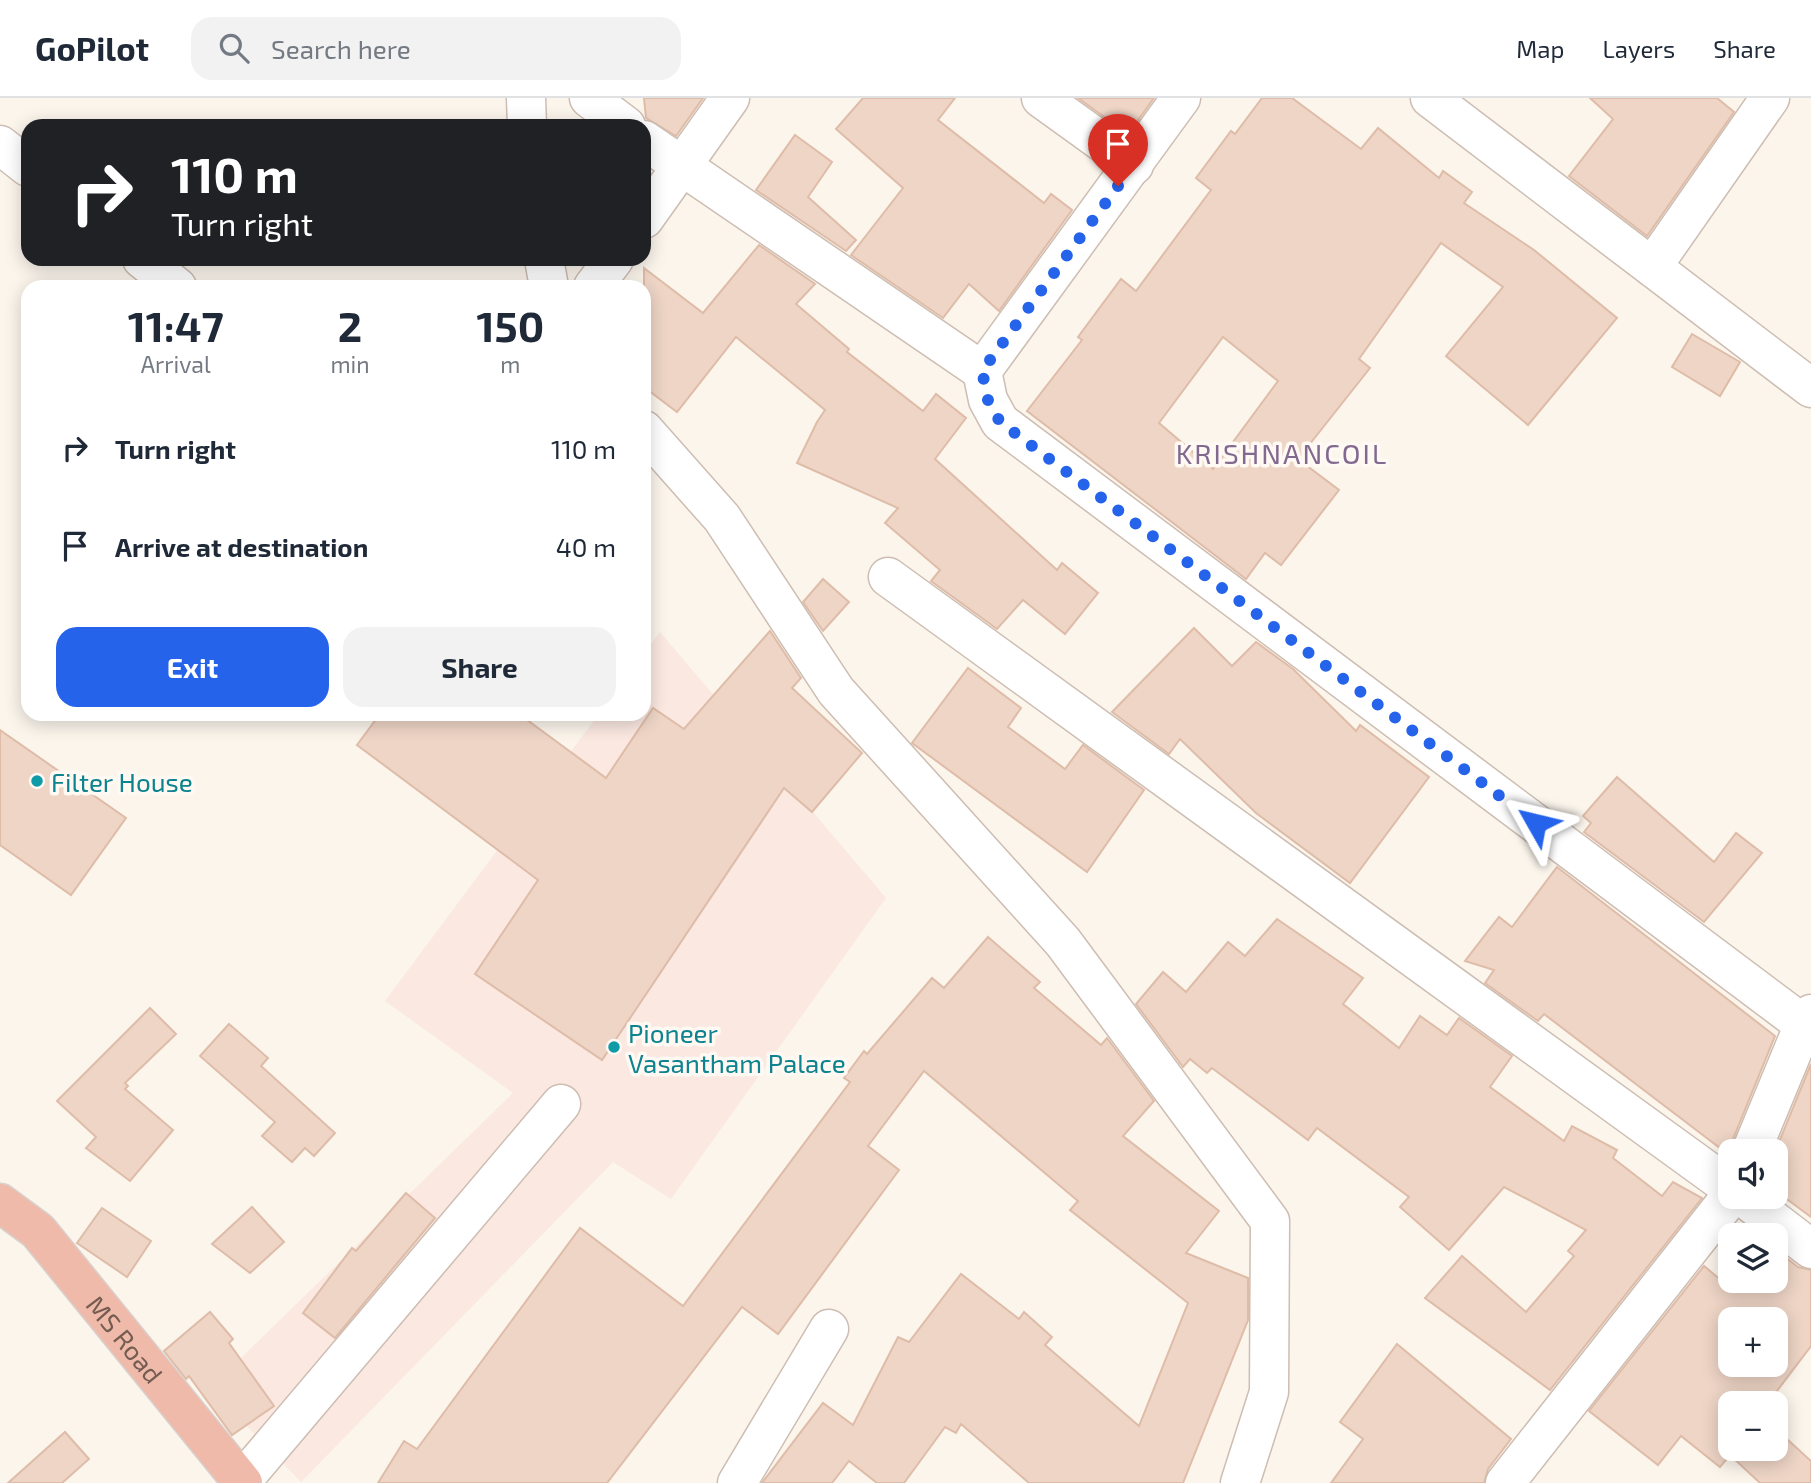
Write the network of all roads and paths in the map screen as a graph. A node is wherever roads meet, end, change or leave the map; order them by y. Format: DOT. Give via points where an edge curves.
graph roads {
  1 [pos="526,98"];
  2 [pos="589,98"];
  3 [pos="730,98"];
  4 [pos="1041,98"];
  5 [pos="1181,98"];
  6 [pos="1430,98"];
  7 [pos="1770,98"];
  8 [pos="527,119"];
  9 [pos="617,119"];
  10 [pos="0,145"];
  11 [pos="651,145"];
  12 [pos="21,162"];
  13 [pos="1134,165"];
  14 [pos="682,169"];
  15 [pos="651,210"];
  16 [pos="151,266"];
  17 [pos="1652,267"];
  18 [pos="168,280"];
  19 [pos="982,371"];
  20 [pos="1811,388"];
  21 [pos="651,438"];
  22 [pos="888,577"];
  23 [pos="1809,1022"];
  24 [pos="561,1104"];
  25 [pos="1757,1139"];
  26 [pos="1718,1179"];
  27 [pos="0,1203"];
  28 [pos="1721,1209"];
  29 [pos="1759,1209"];
  30 [pos="1811,1249"];
  31 [pos="829,1329"];
  32 [pos="242,1482"];
  33 [pos="737,1483"];
  34 [pos="1240,1483"];
  35 [pos="1505,1483"];
  1 -- 8 [label="street"];
  2 -- 9 [label="street"];
  3 -- 14 [label="street"];
  4 -- 13 [label="street"];
  5 -- 13 [label="street"];
  6 -- 17 [label="street"];
  7 -- 17 [label="street"];
  10 -- 12 [label="street"];
  11 -- 14 [label="street"];
  13 -- 19 [label="street"];
  14 -- 15 [label="street"];
  14 -- 19 [label="street"];
  16 -- 18 [label="street"];
  17 -- 20 [label="street"];
  19 -- 23 [label="street" via="988,400 1000,422"];
  21 -- 34 [label="street" via="722,518 836,691 1063,942 1270,1221 1269,1392"];
  22 -- 26 [label="street"];
  23 -- 25 [label="street"];
  24 -- 32 [label="street"];
  27 -- 32 [label="highway, MS Road" via="38,1231"];
  28 -- 35 [label="street"];
  29 -- 30 [label="street"];
  31 -- 33 [label="street"];
}
